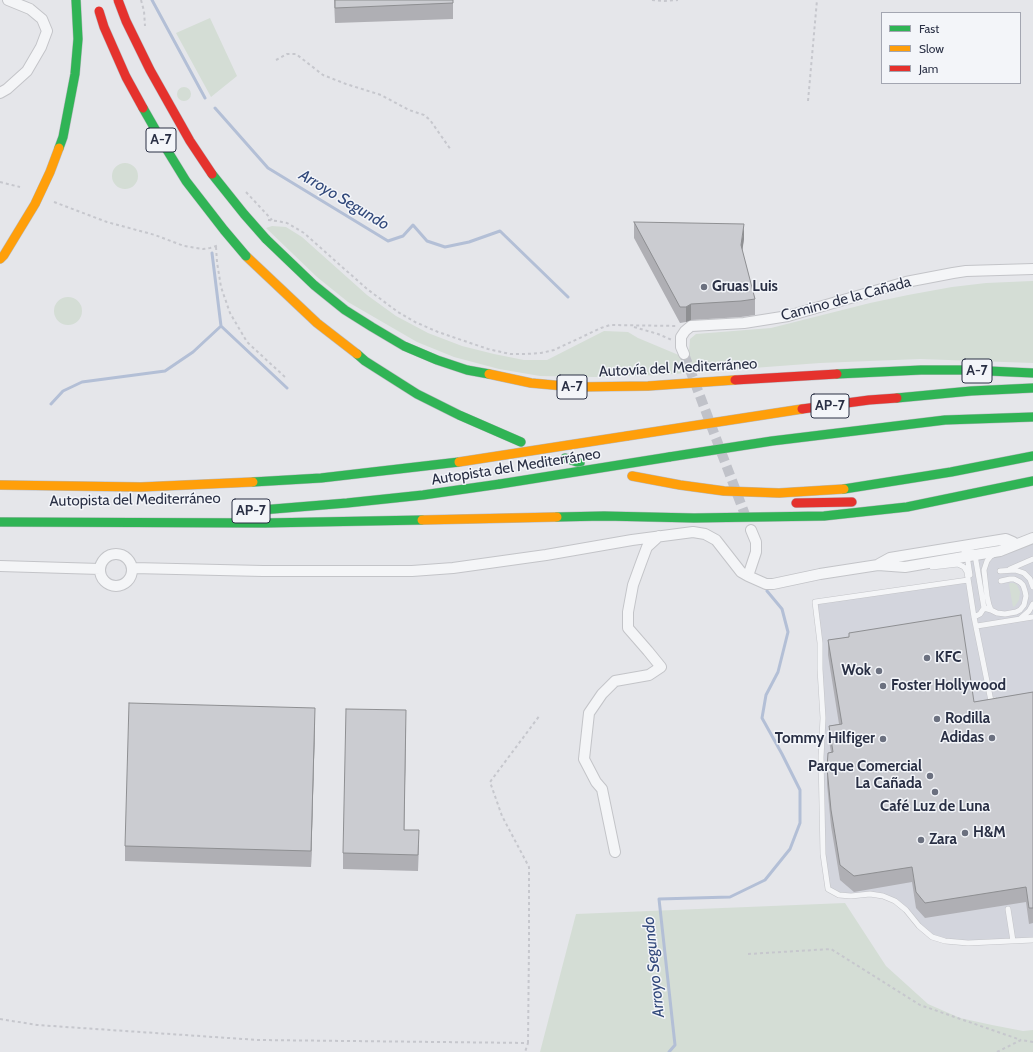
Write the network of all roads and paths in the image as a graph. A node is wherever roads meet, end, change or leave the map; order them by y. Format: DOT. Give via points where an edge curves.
graph roads {
  1 [pos="8,0"];
  2 [pos="76,0"];
  3 [pos="96,0"];
  4 [pos="118,0"];
  5 [pos="652,0"];
  6 [pos="678,0"];
  7 [pos="817,0"];
  8 [pos="276,60"];
  9 [pos="0,92"];
  10 [pos="808,101"];
  11 [pos="451,150"];
  12 [pos="0,182"];
  13 [pos="20,187"];
  14 [pos="54,202"];
  15 [pos="266,220"];
  16 [pos="220,244"];
  17 [pos="216,247"];
  18 [pos="0,259"];
  19 [pos="1033,269"];
  20 [pos="629,326"];
  21 [pos="691,326"];
  22 [pos="683,352"];
  23 [pos="1033,373"];
  24 [pos="285,378"];
  25 [pos="1033,388"];
  26 [pos="1033,417"];
  27 [pos="520,442"];
  28 [pos="1033,456"];
  29 [pos="565,458"];
  30 [pos="580,463"];
  31 [pos="632,476"];
  32 [pos="1033,481"];
  33 [pos="0,485"];
  34 [pos="680,485"];
  35 [pos="735,500"];
  36 [pos="862,502"];
  37 [pos="786,503"];
  38 [pos="237,512"];
  39 [pos="199,514"];
  40 [pos="0,515"];
  41 [pos="0,522"];
  42 [pos="750,530"];
  43 [pos="658,536"];
  44 [pos="1033,538"];
  45 [pos="1013,542"];
  46 [pos="1000,551"];
  47 [pos="970,553"];
  48 [pos="1033,559"];
  49 [pos="878,565"];
  50 [pos="0,566"];
  51 [pos="894,566"];
  52 [pos="905,566"];
  53 [pos="133,568"];
  54 [pos="100,569"];
  55 [pos="1007,570"];
  56 [pos="1000,571"];
  57 [pos="748,576"];
  58 [pos="968,580"];
  59 [pos="1001,581"];
  60 [pos="986,585"];
  61 [pos="1033,587"];
  62 [pos="982,594"];
  63 [pos="1033,604"];
  64 [pos="984,608"];
  65 [pos="991,610"];
  66 [pos="974,617"];
  67 [pos="1033,617"];
  68 [pos="1014,620"];
  69 [pos="976,626"];
  70 [pos="999,699"];
  71 [pos="540,714"];
  72 [pos="614,852"];
  73 [pos="1008,909"];
  74 [pos="1033,940"];
  75 [pos="1013,941"];
  76 [pos="748,954"];
  77 [pos="0,1019"];
  78 [pos="1021,1040"];
  79 [pos="1033,1042"];
  80 [pos="528,1043"];
  81 [pos="525,1052"];
  82 [pos="997,1052"];
  1 -- 9 [label="street" via="30,9 42,19 47,32 27,71"];
  2 -- 18 [label="highway" via="78,39 75,74 63,137 35,204"];
  3 -- 27 [label="highway, A-7, bridge" via="104,27 126,77 167,150 186,181 246,256 317,323 365,360 417,394"];
  4 -- 23 [label="highway, Autovía del Mediterráneo / A-7, bridge" via="150,70 190,140 239,208 266,239 344,310 404,346 437,360 467,370 531,383 575,387 648,386 921,370"];
  5 -- 6 [label="path"];
  7 -- 10 [label="path"];
  8 -- 11 [label="path" via="287,54 296,54 323,75 379,94 408,110 424,115"];
  12 -- 13 [label="path"];
  14 -- 17 [label="path" via="184,246 203,249"];
  15 -- 20 [label="path" via="287,223 304,233 367,289 415,322 488,349 534,354 554,350 605,326"];
  16 -- 17 [label="path"];
  17 -- 24 [label="path" via="221,287 230,313 247,342"];
  19 -- 21 [label="street, Camino de la Cañada" via="953,273 906,282 788,316 744,323"];
  20 -- 21 [label="path"];
  20 -- 22 [label="path" via="670,339"];
  21 -- 22 [label="street" via="682,337"];
  25 -- 33 [label="highway, Autopista del Mediterráneo / AP-7, bridge" via="971,390 869,400 749,416 459,462 321,478 141,487"];
  26 -- 38 [label="highway, Autopista del Mediterráneo / AP-7, bridge" via="945,420 875,428 772,441 408,497"];
  28 -- 34 [label="highway" via="899,481 834,490 779,493 724,491"];
  29 -- 30 [label="highway"];
  31 -- 34 [label="highway"];
  32 -- 41 [label="highway" via="907,507 824,516 604,516 257,523"];
  34 -- 35 [label="highway" via="708,497"];
  36 -- 37 [label="highway"];
  39 -- 40 [label="highway, Autopista del Mediterráneo"];
  42 -- 57 [label="street" via="756,542 756,552"];
  43 -- 53 [label="street" via="546,555 412,571"];
  43 -- 57 [label="street" via="693,532 705,534 716,540 741,572"];
  43 -- 72 [label="street" via="647,548 633,586 628,628 661,667 649,675 615,681 602,694 589,714 584,759 602,789"];
  44 -- 45 [label="street"];
  44 -- 46 [label="street"];
  45 -- 47 [label="street"];
  45 -- 49 [label="street" via="1006,539 890,558"];
  46 -- 47 [label="street"];
  46 -- 60 [label="lane" via="991,556 986,563"];
  47 -- 51 [label="street" via="915,559"];
  47 -- 52 [label="street"];
  47 -- 58 [label="lane"];
  47 -- 62 [label="lane"];
  48 -- 55 [label="lane"];
  49 -- 51 [label="street"];
  49 -- 57 [label="street" via="773,584 766,584"];
  50 -- 54 [label="street"];
  51 -- 52 [label="street"];
  52 -- 58 [label="lane" via="927,568 958,564 966,569"];
  53 -- 54 [label="street" via="129,559 115,553 103,560"];
  53 -- 54 [label="street" via="129,581 124,585 114,586 107,584 101,577"];
  55 -- 56 [label="lane"];
  55 -- 61 [label="lane" via="1024,574 1030,579"];
  58 -- 66 [label="lane"];
  58 -- 75 [label="lane" via="815,602 820,643 823,718 823,854 828,889 839,895 870,894 895,900 932,937 946,941"];
  59 -- 65 [label="lane" via="1014,579 1020,582 1025,591 1025,600 1016,612 1001,614"];
  60 -- 62 [label="lane"];
  60 -- 65 [label="lane"];
  62 -- 64 [label="lane"];
  63 -- 68 [label="lane" via="1023,617"];
  64 -- 65 [label="lane"];
  64 -- 66 [label="lane"];
  66 -- 69 [label="lane"];
  67 -- 68 [label="lane"];
  68 -- 69 [label="lane"];
  69 -- 70 [label="lane" via="991,701"];
  71 -- 80 [label="path" via="490,782 502,816 529,867"];
  73 -- 75 [label="lane"];
  74 -- 75 [label="lane"];
  76 -- 78 [label="path" via="831,949 920,1005"];
  77 -- 80 [label="path" via="37,1025 258,1040"];
  78 -- 79 [label="path"];
  78 -- 82 [label="path"];
  80 -- 81 [label="path"];
}
